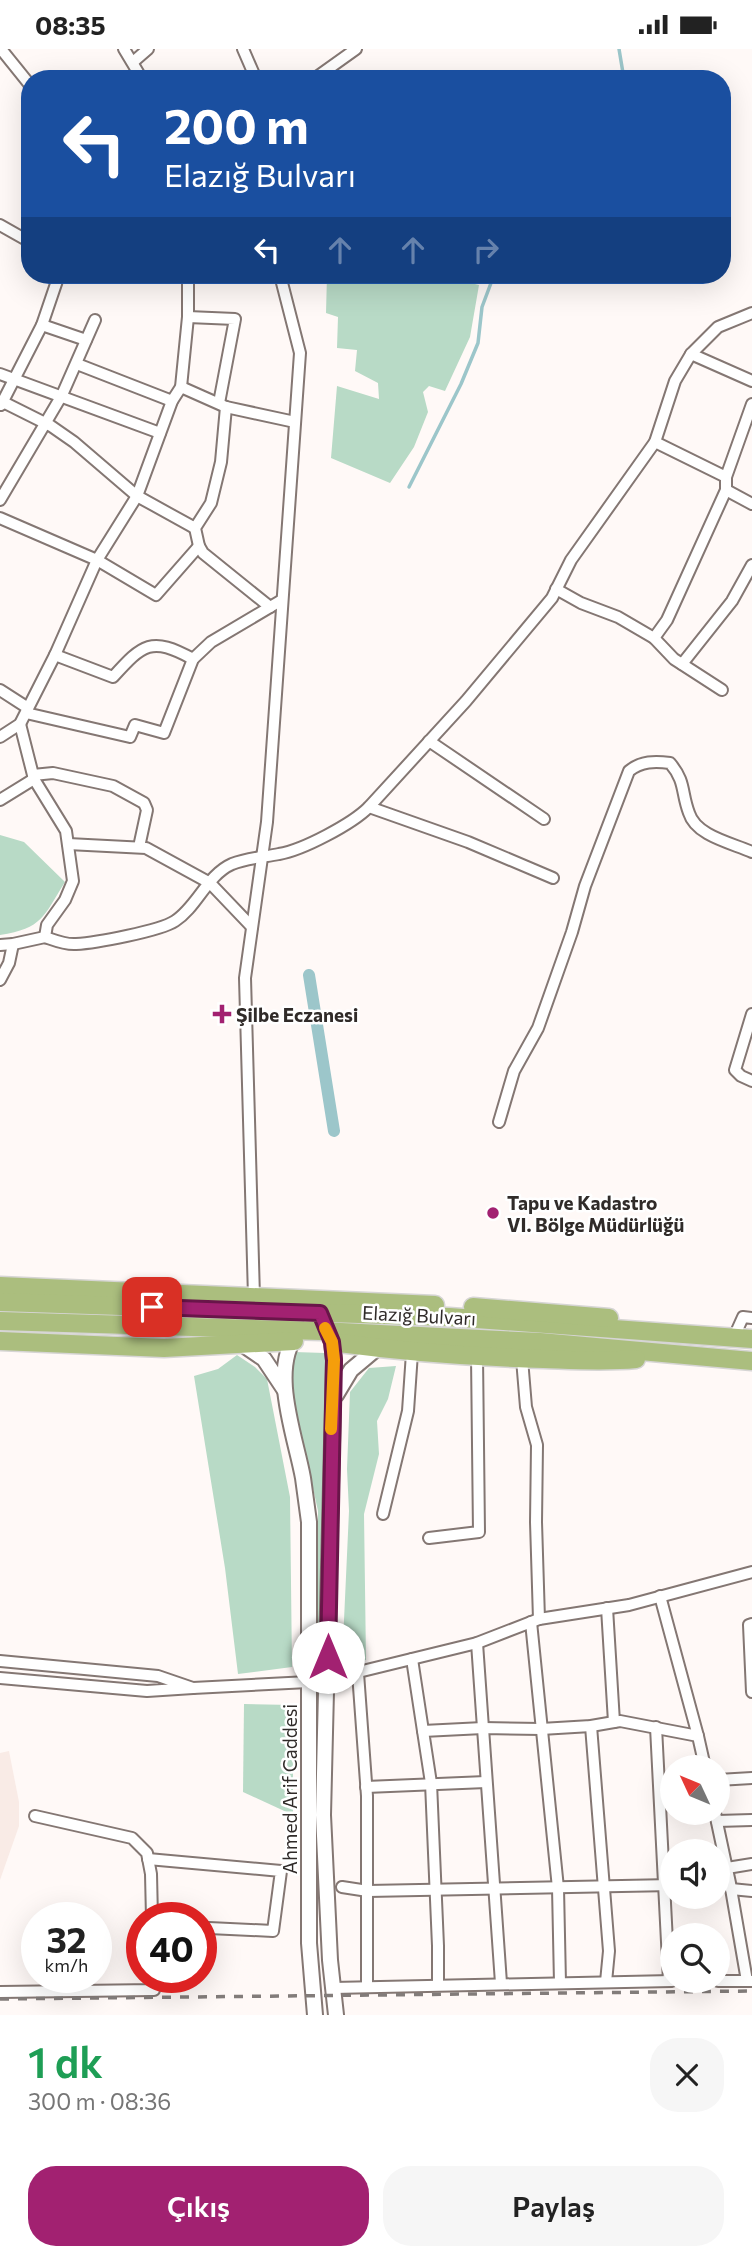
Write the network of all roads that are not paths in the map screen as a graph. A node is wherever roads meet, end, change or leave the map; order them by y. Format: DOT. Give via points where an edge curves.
graph roads {
  1 [pos="1,49"];
  2 [pos="124,49"];
  3 [pos="148,49"];
  4 [pos="243,49"];
  5 [pos="356,49"];
  6 [pos="133,62"];
  7 [pos="137,70"];
  8 [pos="252,70"];
  9 [pos="327,70"];
  10 [pos="21,74"];
  11 [pos="0,225"];
  12 [pos="21,237"];
  13 [pos="57,284"];
  14 [pos="188,284"];
  15 [pos="282,284"];
  16 [pos="752,313"];
  17 [pos="188,317"];
  18 [pos="94,320"];
  19 [pos="42,325"];
  20 [pos="86,340"];
  21 [pos="691,354"];
  22 [pos="77,364"];
  23 [pos="0,374"];
  24 [pos="15,380"];
  25 [pos="752,381"];
  26 [pos="181,387"];
  27 [pos="62,395"];
  28 [pos="172,401"];
  29 [pos="752,404"];
  30 [pos="2,405"];
  31 [pos="223,405"];
  32 [pos="295,422"];
  33 [pos="46,424"];
  34 [pos="160,433"];
  35 [pos="655,442"];
  36 [pos="726,477"];
  37 [pos="726,490"];
  38 [pos="137,496"];
  39 [pos="0,500"];
  40 [pos="752,505"];
  41 [pos="0,518"];
  42 [pos="195,528"];
  43 [pos="199,546"];
  44 [pos="97,560"];
  45 [pos="752,565"];
  46 [pos="556,589"];
  47 [pos="282,600"];
  48 [pos="270,607"];
  49 [pos="654,638"];
  50 [pos="55,655"];
  51 [pos="193,659"];
  52 [pos="682,664"];
  53 [pos="722,689"];
  54 [pos="0,690"];
  55 [pos="25,715"];
  56 [pos="0,737"];
  57 [pos="429,741"];
  58 [pos="33,777"];
  59 [pos="0,800"];
  60 [pos="369,807"];
  61 [pos="544,819"];
  62 [pos="68,844"];
  63 [pos="139,847"];
  64 [pos="752,852"];
  65 [pos="262,856"];
  66 [pos="552,878"];
  67 [pos="210,883"];
  68 [pos="253,927"];
  69 [pos="45,937"];
  70 [pos="13,944"];
  71 [pos="0,945"];
  72 [pos="0,980"];
  73 [pos="752,1014"];
  74 [pos="752,1081"];
  75 [pos="499,1122"];
  76 [pos="0,1286"];
  77 [pos="254,1297"];
  78 [pos="0,1302"];
  79 [pos="320,1313"];
  80 [pos="752,1318"];
  81 [pos="0,1321"];
  82 [pos="678,1333"];
  83 [pos="393,1335"];
  84 [pos="296,1336"];
  85 [pos="329,1337"];
  86 [pos="734,1337"];
  87 [pos="752,1339"];
  88 [pos="0,1341"];
  89 [pos="242,1344"];
  90 [pos="378,1348"];
  91 [pos="412,1353"];
  92 [pos="688,1355"];
  93 [pos="477,1356"];
  94 [pos="522,1359"];
  95 [pos="752,1361"];
  96 [pos="287,1397"];
  97 [pos="334,1400"];
  98 [pos="383,1514"];
  99 [pos="429,1538"];
  100 [pos="752,1572"];
  101 [pos="660,1596"];
  102 [pos="607,1608"];
  103 [pos="535,1620"];
  104 [pos="752,1625"];
  105 [pos="477,1643"];
  106 [pos="412,1659"];
  107 [pos="0,1661"];
  108 [pos="751,1663"];
  109 [pos="358,1673"];
  110 [pos="0,1678"];
  111 [pos="328,1681"];
  112 [pos="307,1683"];
  113 [pos="193,1688"];
  114 [pos="752,1692"];
  115 [pos="614,1722"];
  116 [pos="591,1726"];
  117 [pos="656,1727"];
  118 [pos="483,1728"];
  119 [pos="541,1730"];
  120 [pos="423,1731"];
  121 [pos="698,1736"];
  122 [pos="702,1755"];
  123 [pos="752,1778"];
  124 [pos="730,1779"];
  125 [pos="486,1782"];
  126 [pos="431,1783"];
  127 [pos="366,1787"];
  128 [pos="35,1816"];
  129 [pos="730,1818"];
  130 [pos="752,1820"];
  131 [pos="665,1839"];
  132 [pos="148,1859"];
  133 [pos="752,1864"];
  134 [pos="730,1868"];
  135 [pos="730,1882"];
  136 [pos="660,1885"];
  137 [pos="731,1886"];
  138 [pos="342,1887"];
  139 [pos="605,1887"];
  140 [pos="493,1888"];
  141 [pos="558,1888"];
  142 [pos="435,1889"];
  143 [pos="368,1891"];
  144 [pos="752,1891"];
  145 [pos="152,1902"];
  146 [pos="217,1928"];
  147 [pos="660,1981"];
  148 [pos="730,1981"];
  149 [pos="749,1981"];
  150 [pos="606,1982"];
  151 [pos="501,1983"];
  152 [pos="560,1983"];
  153 [pos="438,1985"];
  154 [pos="367,1987"];
  155 [pos="333,1988"];
  156 [pos="126,1990"];
  157 [pos="0,1992"];
  158 [pos="315,2015"];
  159 [pos="336,2015"];
  1 -- 10 [label="street"];
  2 -- 6 [label="street"];
  3 -- 6 [label="street"];
  4 -- 8 [label="street"];
  5 -- 9 [label="street"];
  6 -- 7 [label="street"];
  11 -- 12 [label="street"];
  13 -- 19 [label="street"];
  14 -- 17 [label="street"];
  15 -- 32 [label="street" via="300,353"];
  16 -- 21 [label="street" via="718,327"];
  17 -- 26 [label="street"];
  17 -- 31 [label="street" via="235,319"];
  18 -- 20 [label="street"];
  19 -- 20 [label="street"];
  19 -- 24 [label="street"];
  20 -- 22 [label="street"];
  21 -- 25 [label="street"];
  21 -- 35 [label="street" via="675,381"];
  22 -- 27 [label="street"];
  22 -- 28 [label="street"];
  23 -- 24 [label="street"];
  24 -- 27 [label="street"];
  24 -- 30 [label="street"];
  26 -- 28 [label="street"];
  26 -- 31 [label="street"];
  27 -- 33 [label="street"];
  27 -- 34 [label="street"];
  28 -- 34 [label="street"];
  29 -- 36 [label="street"];
  30 -- 33 [label="street"];
  31 -- 32 [label="street"];
  31 -- 42 [label="street" via="221,462 211,503"];
  32 -- 47 [label="street"];
  33 -- 38 [label="street"];
  33 -- 39 [label="street"];
  34 -- 38 [label="street"];
  35 -- 36 [label="street"];
  35 -- 46 [label="street" via="571,560"];
  36 -- 37 [label="street"];
  37 -- 40 [label="street"];
  37 -- 49 [label="street" via="667,620"];
  38 -- 42 [label="street"];
  38 -- 44 [label="street"];
  41 -- 44 [label="street"];
  42 -- 43 [label="street"];
  43 -- 44 [label="street" via="156,595"];
  43 -- 48 [label="street"];
  44 -- 50 [label="street"];
  45 -- 52 [label="street" via="732,601"];
  46 -- 49 [label="street"];
  46 -- 57 [label="street"];
  47 -- 48 [label="street"];
  47 -- 65 [label="street"];
  48 -- 51 [label="street" via="211,642"];
  49 -- 52 [label="street"];
  50 -- 51 [label="street" via="113,677 135,652 150,646 162,645"];
  50 -- 55 [label="street"];
  51 -- 55 [label="street" via="164,733 135,725 130,737"];
  52 -- 53 [label="street"];
  54 -- 55 [label="street"];
  55 -- 56 [label="street"];
  55 -- 58 [label="street"];
  57 -- 60 [label="street"];
  57 -- 61 [label="street"];
  58 -- 59 [label="street"];
  58 -- 62 [label="street" via="66,831"];
  58 -- 63 [label="street" via="53,773 113,786 144,803 147,810"];
  60 -- 65 [label="street" via="332,832 282,854"];
  60 -- 66 [label="street"];
  62 -- 63 [label="street"];
  62 -- 69 [label="street" via="73,881 47,925"];
  63 -- 67 [label="street"];
  64 -- 75 [label="street" via="699,829 670,763 655,761 629,771 538,1028 514,1071"];
  65 -- 67 [label="street" via="232,864"];
  65 -- 68 [label="street"];
  67 -- 68 [label="street"];
  67 -- 69 [label="street" via="176,921 158,929 74,945"];
  68 -- 77 [label="street" via="245,978"];
  69 -- 70 [label="street"];
  70 -- 71 [label="street"];
  70 -- 72 [label="street"];
  73 -- 74 [label="street" via="735,1070"];
  76 -- 77 [label="highway"];
  77 -- 82 [label="highway" via="519,1310 623,1319"];
  78 -- 79 [label="highway, Elazığ Bulvarı"];
  79 -- 82 [label="highway, Elazığ Bulvarı"];
  79 -- 84 [label="street"];
  79 -- 85 [label="street, Ahmed Arif Caddesi"];
  80 -- 86 [label="street" via="743,1318"];
  81 -- 84 [label="highway, Elazığ Bulvarı"];
  82 -- 86 [label="highway, Elazığ Bulvarı"];
  83 -- 85 [label="highway, Elazığ Bulvarı"];
  83 -- 90 [label="street, Ahmed Arif Caddesi"];
  83 -- 92 [label="highway, Elazığ Bulvarı"];
  84 -- 85 [label="highway, Elazığ Bulvarı"];
  84 -- 89 [label="highway"];
  84 -- 96 [label="street, Ahmed Arif Caddesi" via="287,1352"];
  85 -- 90 [label="highway"];
  85 -- 97 [label="street, Ahmed Arif Caddesi"];
  86 -- 87 [label="highway, Elazığ Bulvarı"];
  88 -- 89 [label="highway" via="164,1348"];
  89 -- 96 [label="street, Ahmed Arif Caddesi" via="264,1359"];
  90 -- 91 [label="highway"];
  90 -- 97 [label="street, Ahmed Arif Caddesi" via="351,1370"];
  91 -- 93 [label="highway"];
  91 -- 98 [label="street" via="408,1411"];
  92 -- 94 [label="highway" via="613,1361"];
  92 -- 95 [label="highway, Elazığ Bulvarı"];
  93 -- 94 [label="highway"];
  93 -- 99 [label="street" via="479,1532"];
  94 -- 103 [label="street" via="526,1407 537,1445"];
  96 -- 112 [label="street, Ahmed Arif Caddesi" via="309,1522"];
  97 -- 111 [label="street, Ahmed Arif Caddesi"];
  100 -- 101 [label="street"];
  101 -- 102 [label="street"];
  101 -- 121 [label="street"];
  102 -- 103 [label="street"];
  102 -- 115 [label="street"];
  103 -- 105 [label="street"];
  103 -- 119 [label="street"];
  104 -- 108 [label="street"];
  105 -- 106 [label="street"];
  105 -- 118 [label="street"];
  106 -- 109 [label="street"];
  106 -- 120 [label="street"];
  107 -- 113 [label="street" via="158,1675"];
  108 -- 114 [label="street"];
  109 -- 111 [label="street"];
  109 -- 127 [label="street"];
  110 -- 113 [label="street" via="147,1691"];
  111 -- 112 [label="street"];
  111 -- 155 [label="street, Ahmed Arif Caddesi" via="323,1815"];
  112 -- 113 [label="street"];
  112 -- 158 [label="street, Ahmed Arif Caddesi"];
  115 -- 116 [label="street"];
  115 -- 117 [label="street"];
  116 -- 119 [label="street"];
  116 -- 139 [label="street"];
  117 -- 121 [label="street"];
  117 -- 131 [label="street"];
  118 -- 119 [label="street"];
  118 -- 120 [label="street"];
  118 -- 125 [label="street"];
  119 -- 141 [label="street"];
  120 -- 126 [label="street"];
  121 -- 122 [label="street"];
  123 -- 124 [label="street"];
  125 -- 126 [label="street"];
  125 -- 140 [label="street"];
  126 -- 127 [label="street"];
  126 -- 142 [label="street"];
  127 -- 143 [label="street"];
  128 -- 132 [label="street" via="132,1838"];
  129 -- 130 [label="street"];
  132 -- 145 [label="street"];
  132 -- 146 [label="street" via="281,1871 273,1931"];
  133 -- 134 [label="street"];
  135 -- 137 [label="street"];
  136 -- 139 [label="street"];
  137 -- 144 [label="street"];
  137 -- 149 [label="street"];
  138 -- 143 [label="street"];
  139 -- 141 [label="street"];
  139 -- 150 [label="street"];
  140 -- 141 [label="street"];
  140 -- 142 [label="street"];
  140 -- 151 [label="street"];
  141 -- 152 [label="street"];
  142 -- 143 [label="street"];
  142 -- 153 [label="street"];
  143 -- 154 [label="street"];
  147 -- 150 [label="street"];
  148 -- 149 [label="street"];
  150 -- 152 [label="street"];
  151 -- 152 [label="street"];
  151 -- 153 [label="street"];
  153 -- 154 [label="street"];
  154 -- 155 [label="street"];
  155 -- 159 [label="street, Ahmed Arif Caddesi"];
  156 -- 157 [label="street"];
}
